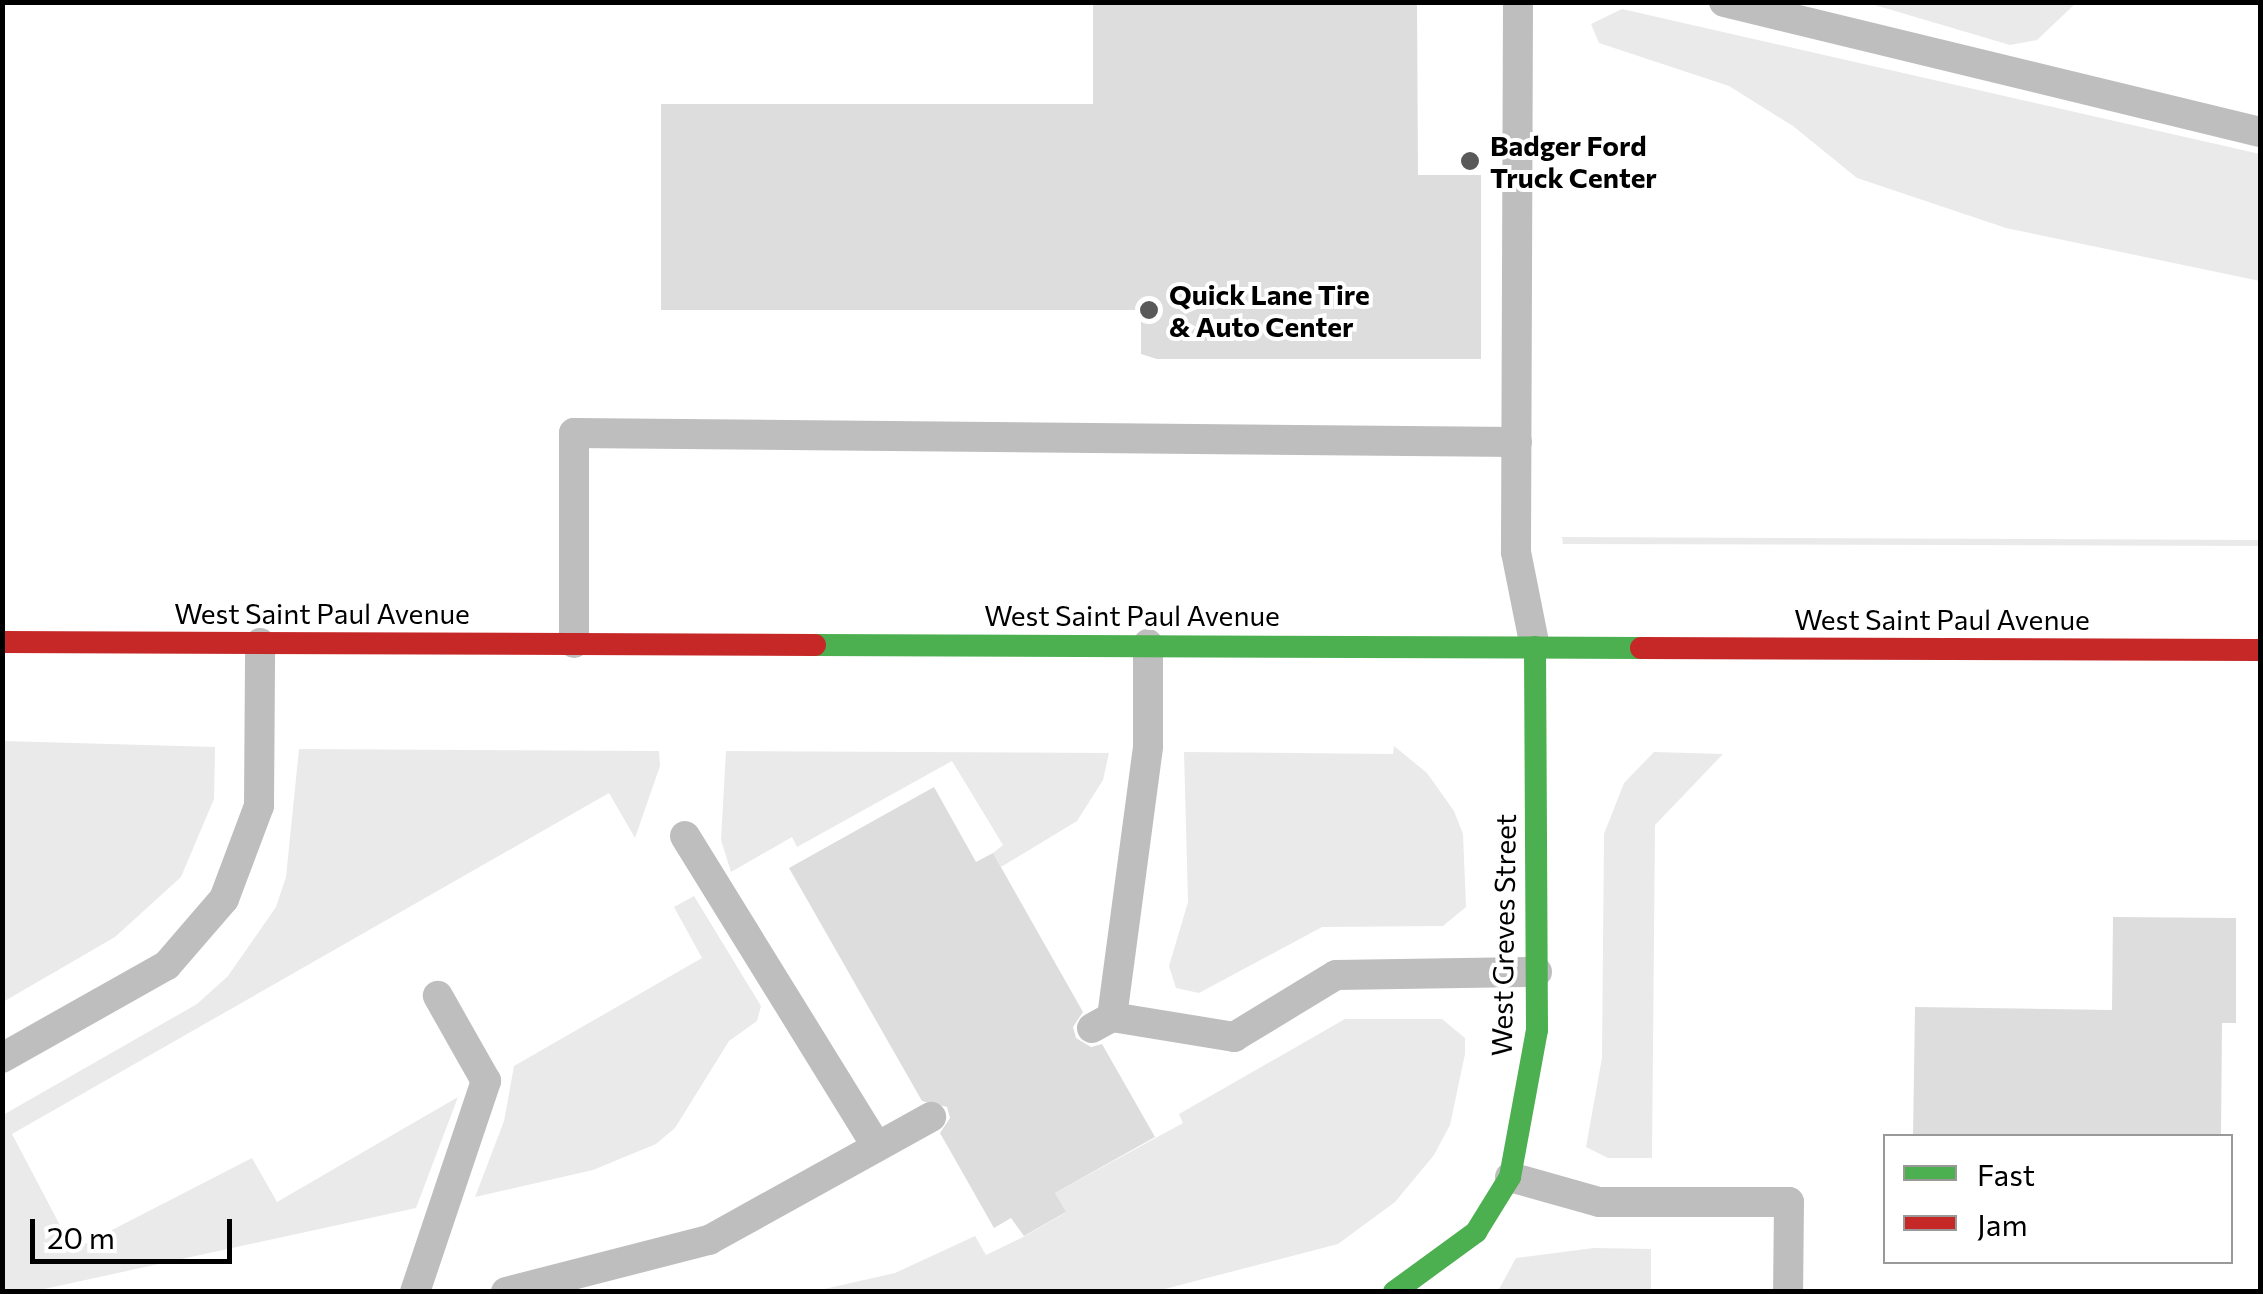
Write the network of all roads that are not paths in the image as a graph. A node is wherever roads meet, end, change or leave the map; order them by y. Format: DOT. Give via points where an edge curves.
graph roads {
  1 [pos="1518,2"];
  2 [pos="1724,2"];
  3 [pos="2260,132"];
  4 [pos="1517,442"];
  5 [pos="2,642"];
  6 [pos="260,643"];
  7 [pos="574,643"];
  8 [pos="1148,644"];
  9 [pos="1535,646"];
  10 [pos="2260,650"];
  11 [pos="685,836"];
  12 [pos="1537,972"];
  13 [pos="438,996"];
  14 [pos="2,1058"];
  15 [pos="931,1117"];
  16 [pos="877,1148"];
  17 [pos="1510,1176"];
  18 [pos="415,1292"];
  19 [pos="506,1292"];
  20 [pos="1394,1292"];
  21 [pos="1788,1292"];
  1 -- 4 [label="lane"];
  2 -- 3 [label="lane"];
  4 -- 7 [label="lane" via="574,432"];
  4 -- 9 [label="lane" via="1516,552"];
  5 -- 6 [label="street, West Saint Paul Avenue"];
  6 -- 7 [label="street, West Saint Paul Avenue"];
  6 -- 14 [label="lane" via="259,806 224,899 167,965"];
  7 -- 8 [label="street, West Saint Paul Avenue"];
  8 -- 9 [label="street, West Saint Paul Avenue"];
  8 -- 12 [label="lane" via="1148,746 1102,1022 1234,1036 1336,975"];
  9 -- 10 [label="street, West Saint Paul Avenue"];
  9 -- 12 [label="street, West Greves Street"];
  11 -- 16 [label="lane"];
  12 -- 17 [label="street, West Greves Street" via="1537,1030"];
  13 -- 18 [label="lane" via="486,1081"];
  15 -- 16 [label="lane"];
  16 -- 19 [label="lane" via="709,1240"];
  17 -- 20 [label="street, West Greves Street" via="1476,1232"];
  17 -- 21 [label="lane" via="1599,1202 1789,1202"];
}
